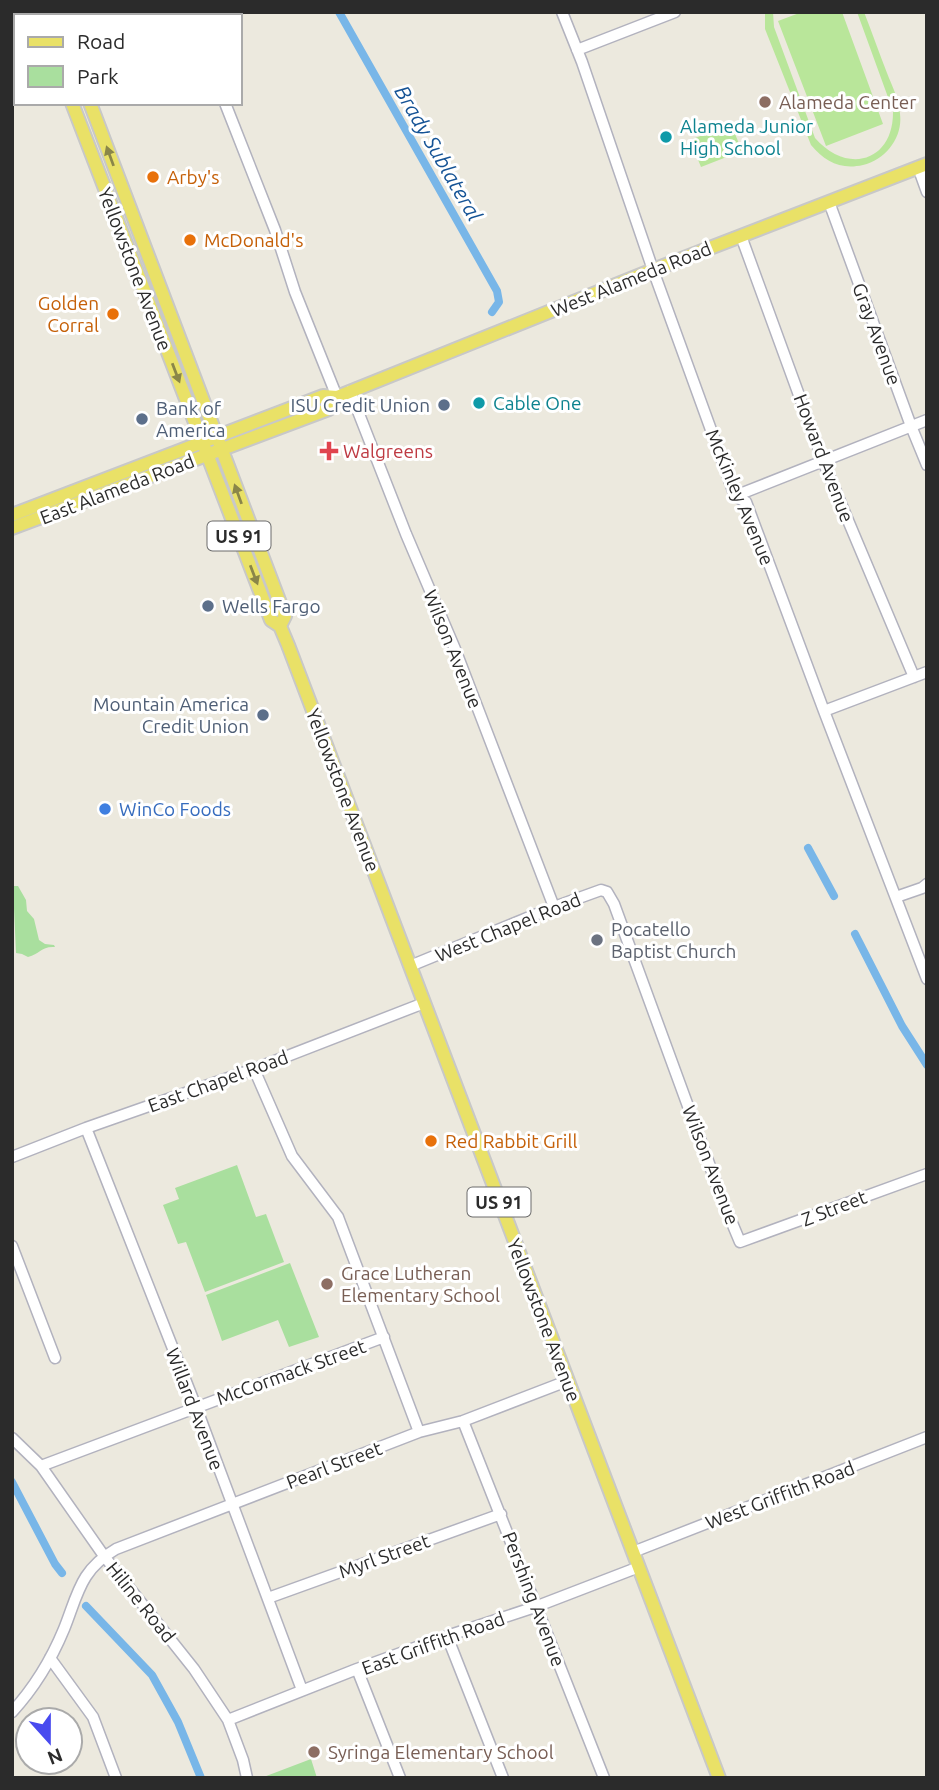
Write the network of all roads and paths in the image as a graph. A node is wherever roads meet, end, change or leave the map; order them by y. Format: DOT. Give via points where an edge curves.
graph roads {
  1 [pos="562,12"];
  2 [pos="675,12"];
  3 [pos="577,50"];
  4 [pos="73,105"];
  5 [pos="91,105"];
  6 [pos="226,105"];
  7 [pos="922,166"];
  8 [pos="927,192"];
  9 [pos="829,202"];
  10 [pos="741,236"];
  11 [pos="653,270"];
  12 [pos="350,391"];
  13 [pos="337,397"];
  14 [pos="927,419"];
  15 [pos="911,426"];
  16 [pos="219,443"];
  17 [pos="204,449"];
  18 [pos="823,461"];
  19 [pos="927,465"];
  20 [pos="736,496"];
  21 [pos="12,515"];
  22 [pos="12,528"];
  23 [pos="280,626"];
  24 [pos="927,672"];
  25 [pos="914,677"];
  26 [pos="824,711"];
  27 [pos="927,884"];
  28 [pos="607,892"];
  29 [pos="896,897"];
  30 [pos="554,907"];
  31 [pos="410,966"];
  32 [pos="927,978"];
  33 [pos="424,1003"];
  34 [pos="254,1069"];
  35 [pos="86,1128"];
  36 [pos="12,1157"];
  37 [pos="927,1174"];
  38 [pos="740,1242"];
  39 [pos="12,1246"];
  40 [pos="384,1337"];
  41 [pos="55,1359"];
  42 [pos="567,1381"];
  43 [pos="196,1407"];
  44 [pos="463,1421"];
  45 [pos="419,1432"];
  46 [pos="927,1437"];
  47 [pos="12,1438"];
  48 [pos="41,1466"];
  49 [pos="232,1505"];
  50 [pos="501,1514"];
  51 [pos="633,1552"];
  52 [pos="104,1556"];
  53 [pos="639,1567"];
  54 [pos="268,1598"];
  55 [pos="536,1607"];
  56 [pos="447,1636"];
  57 [pos="50,1658"];
  58 [pos="358,1669"];
  59 [pos="302,1690"];
  60 [pos="12,1712"];
  61 [pos="228,1720"];
  62 [pos="116,1778"];
  63 [pos="247,1778"];
  64 [pos="400,1778"];
  65 [pos="503,1778"];
  66 [pos="604,1778"];
  67 [pos="719,1778"];
  1 -- 3 [label="street, McKinley Avenue"];
  2 -- 3 [label="street"];
  3 -- 11 [label="street, McKinley Avenue"];
  4 -- 17 [label="main road, Yellowstone Avenue, one-way"];
  16 -- 5 [label="main road, Yellowstone Avenue, one-way"];
  6 -- 13 [label="street"];
  7 -- 8 [label="street"];
  7 -- 9 [label="main road, West Alameda Road"];
  9 -- 10 [label="main road, West Alameda Road"];
  9 -- 15 [label="street, Gray Avenue"];
  10 -- 11 [label="main road, West Alameda Road"];
  10 -- 18 [label="street, Howard Avenue"];
  11 -- 12 [label="main road, West Alameda Road"];
  11 -- 20 [label="street, McKinley Avenue"];
  12 -- 13 [label="main road, West Alameda Road"];
  12 -- 30 [label="street, Wilson Avenue"];
  13 -- 16 [label="main road, West Alameda Road" via="323,396"];
  14 -- 15 [label="street"];
  15 -- 18 [label="street"];
  15 -- 19 [label="street, Gray Avenue"];
  16 -- 17 [label="main road, West Alameda Road"];
  23 -- 16 [label="main road, Yellowstone Avenue / US 91, one-way" via="285,616"];
  17 -- 21 [label="main road, East Alameda Road"];
  17 -- 22 [label="main road, East Alameda Road"];
  17 -- 23 [label="main road, Yellowstone Avenue / US 91, one-way" via="271,620"];
  18 -- 20 [label="street"];
  18 -- 25 [label="street, Howard Avenue"];
  20 -- 26 [label="street, McKinley Avenue" via="746,502"];
  23 -- 31 [label="main road, Yellowstone Avenue / US 91"];
  24 -- 25 [label="street"];
  25 -- 26 [label="street"];
  26 -- 29 [label="street, McKinley Avenue"];
  27 -- 29 [label="street"];
  28 -- 30 [label="street, West Chapel Road" via="601,890"];
  28 -- 38 [label="street, Wilson Avenue"];
  29 -- 32 [label="street, McKinley Avenue"];
  30 -- 31 [label="street, West Chapel Road"];
  31 -- 33 [label="main road, Yellowstone Avenue / US 91"];
  33 -- 34 [label="street, East Chapel Road"];
  33 -- 42 [label="main road, Yellowstone Avenue / US 91"];
  34 -- 35 [label="street, East Chapel Road"];
  34 -- 40 [label="street" via="292,1156 338,1217"];
  35 -- 36 [label="street, East Chapel Road"];
  35 -- 43 [label="street, Willard Avenue"];
  37 -- 38 [label="street, Z Street"];
  39 -- 41 [label="street"];
  40 -- 43 [label="street, McCormack Street"];
  40 -- 45 [label="street"];
  42 -- 44 [label="street, Pearl Street"];
  42 -- 51 [label="main road, Yellowstone Avenue / US 91"];
  43 -- 48 [label="street, McCormack Street"];
  43 -- 49 [label="street, Willard Avenue"];
  44 -- 45 [label="street, Pearl Street"];
  44 -- 50 [label="street, Pershing Avenue"];
  45 -- 49 [label="street, Pearl Street"];
  46 -- 51 [label="street, West Griffith Road"];
  47 -- 48 [label="street, Hiline Road"];
  48 -- 52 [label="street, Hiline Road"];
  49 -- 52 [label="street, Pearl Street"];
  49 -- 54 [label="street, Willard Avenue"];
  50 -- 54 [label="street, Myrl Street"];
  50 -- 55 [label="street, Pershing Avenue"];
  51 -- 53 [label="main road, Yellowstone Avenue / US 91"];
  52 -- 57 [label="street" via="74,1598"];
  52 -- 61 [label="street, Hiline Road" via="194,1669"];
  53 -- 55 [label="street, East Griffith Road"];
  53 -- 67 [label="main road, Yellowstone Avenue / US 91"];
  54 -- 59 [label="street, Willard Avenue"];
  55 -- 56 [label="street, East Griffith Road"];
  55 -- 66 [label="street, Pershing Avenue"];
  56 -- 58 [label="street, East Griffith Road"];
  56 -- 65 [label="street"];
  57 -- 60 [label="street"];
  57 -- 62 [label="street" via="93,1717"];
  58 -- 59 [label="street, East Griffith Road"];
  58 -- 64 [label="street"];
  59 -- 61 [label="street, East Griffith Road"];
  61 -- 63 [label="street, Hiline Road"];
}
